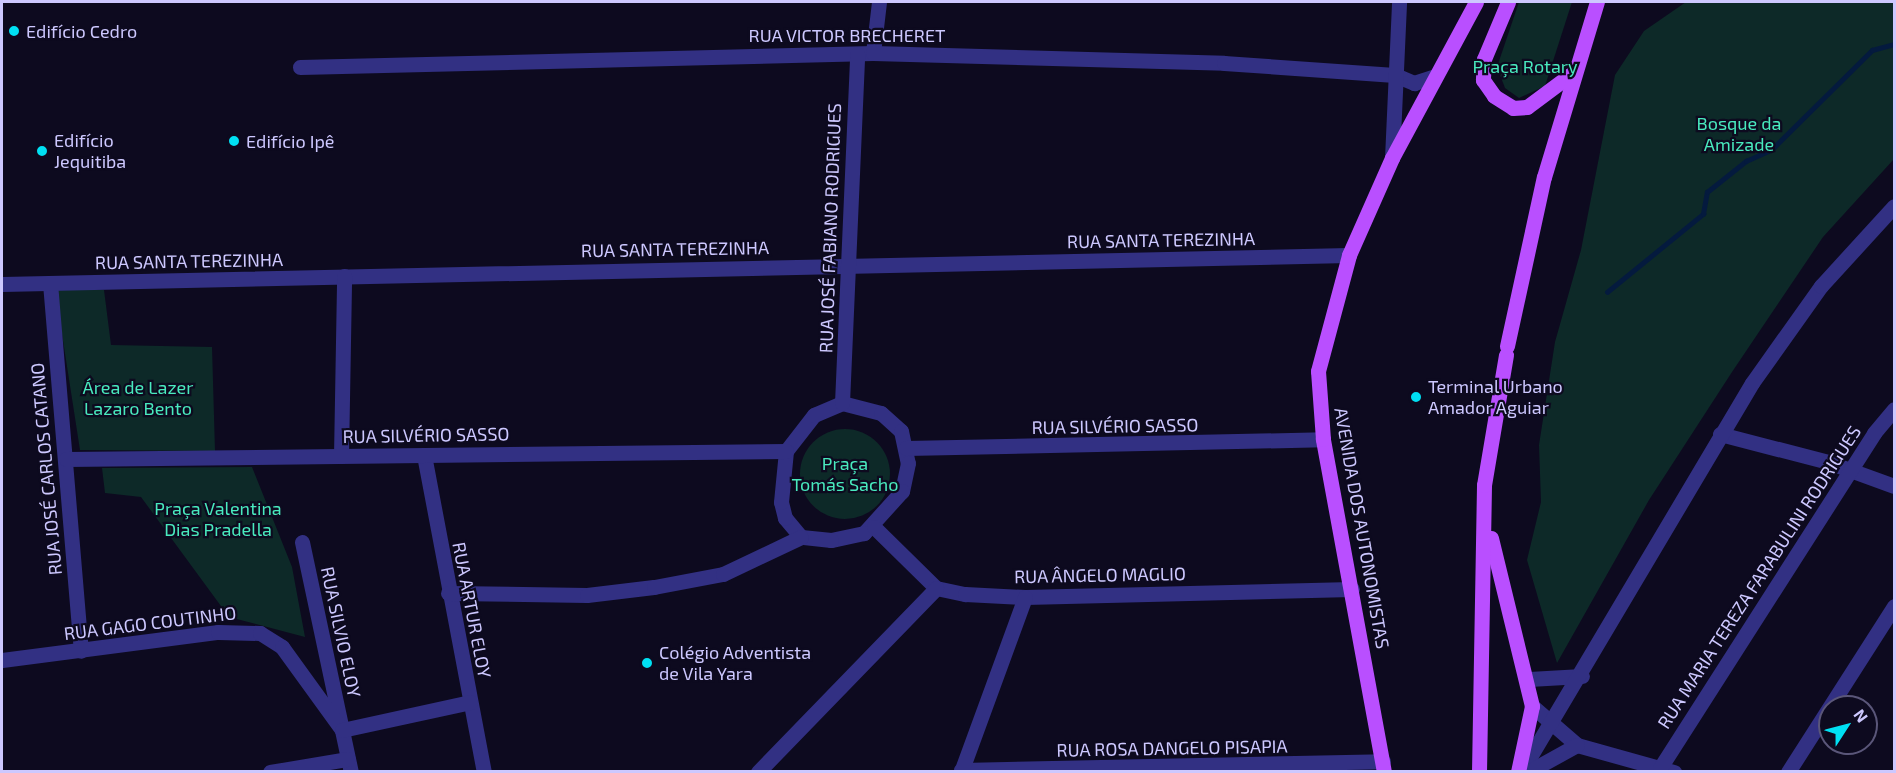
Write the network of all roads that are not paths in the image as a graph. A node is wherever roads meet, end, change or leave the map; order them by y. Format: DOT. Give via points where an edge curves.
graph roads {
  1 [pos="879,2"];
  2 [pos="1399,2"];
  3 [pos="1476,2"];
  4 [pos="1508,2"];
  5 [pos="1597,2"];
  6 [pos="873,53"];
  7 [pos="857,54"];
  8 [pos="300,67"];
  9 [pos="1576,70"];
  10 [pos="1395,75"];
  11 [pos="1435,76"];
  12 [pos="1392,158"];
  13 [pos="1894,206"];
  14 [pos="1349,255"];
  15 [pos="846,264"];
  16 [pos="344,276"];
  17 [pos="50,283"];
  18 [pos="2,284"];
  19 [pos="842,403"];
  20 [pos="1894,409"];
  21 [pos="1720,435"];
  22 [pos="1323,439"];
  23 [pos="906,448"];
  24 [pos="786,451"];
  25 [pos="424,455"];
  26 [pos="341,456"];
  27 [pos="66,459"];
  28 [pos="1851,470"];
  29 [pos="1894,486"];
  30 [pos="1486,517"];
  31 [pos="874,527"];
  32 [pos="801,537"];
  33 [pos="302,542"];
  34 [pos="936,588"];
  35 [pos="1352,590"];
  36 [pos="448,593"];
  37 [pos="1025,597"];
  38 [pos="1894,606"];
  39 [pos="81,651"];
  40 [pos="2,660"];
  41 [pos="1582,676"];
  42 [pos="1529,679"];
  43 [pos="470,702"];
  44 [pos="1532,706"];
  45 [pos="1553,722"];
  46 [pos="342,730"];
  47 [pos="1577,745"];
  48 [pos="350,765"];
  49 [pos="1385,768"];
  50 [pos="1206,770"];
  51 [pos="1667,770"];
  52 [pos="270,771"];
  53 [pos="484,771"];
  54 [pos="758,771"];
  55 [pos="961,771"];
  56 [pos="1479,771"];
  57 [pos="1520,771"];
  58 [pos="1528,771"];
  59 [pos="1788,771"];
  1 -- 6 [label="street"];
  2 -- 10 [label="street"];
  3 -- 11 [label="main road, AVENIDA DOS AUTONOMISTAS"];
  4 -- 9 [label="main road" via="1484,58 1483,80 1494,96 1513,108 1527,107"];
  5 -- 9 [label="main road"];
  6 -- 7 [label="street, RUA VICTOR BRECHERET"];
  6 -- 10 [label="street, RUA VICTOR BRECHERET" via="1224,63"];
  7 -- 8 [label="street, RUA VICTOR BRECHERET"];
  7 -- 15 [label="street, RUA JOSÉ FABIANO RODRIGUES"];
  9 -- 30 [label="main road" via="1544,177 1507,351 1489,441"];
  10 -- 11 [label="street, RUA VICTOR BRECHERET" via="1414,83"];
  10 -- 12 [label="street"];
  11 -- 12 [label="main road, AVENIDA DOS AUTONOMISTAS"];
  12 -- 14 [label="main road, AVENIDA DOS AUTONOMISTAS"];
  13 -- 21 [label="street" via="1789,328"];
  14 -- 15 [label="street, RUA SANTA TEREZINHA"];
  14 -- 22 [label="main road, AVENIDA DOS AUTONOMISTAS" via="1318,371"];
  15 -- 16 [label="street, RUA SANTA TEREZINHA"];
  15 -- 19 [label="street, RUA JOSÉ FABIANO RODRIGUES"];
  16 -- 17 [label="street, RUA SANTA TEREZINHA"];
  16 -- 26 [label="street"];
  17 -- 18 [label="street, RUA SANTA TEREZINHA"];
  17 -- 27 [label="street, RUA JOSÉ CARLOS CATANO"];
  19 -- 23 [label="street" via="860,405 890,419"];
  19 -- 24 [label="street" via="814,415"];
  20 -- 28 [label="street, RUA MARIA TEREZA FARABULINI RODRIGUES"];
  21 -- 28 [label="street"];
  21 -- 41 [label="street"];
  22 -- 23 [label="street, RUA SILVÉRIO SASSO"];
  22 -- 35 [label="main road, AVENIDA DOS AUTONOMISTAS"];
  23 -- 31 [label="street" via="902,492"];
  24 -- 25 [label="street, RUA SILVÉRIO SASSO"];
  24 -- 32 [label="street" via="781,502 785,518"];
  25 -- 26 [label="street, RUA SILVÉRIO SASSO"];
  25 -- 36 [label="street, RUA ARTUR ELOY"];
  26 -- 27 [label="street, RUA SILVÉRIO SASSO"];
  27 -- 39 [label="street, RUA JOSÉ CARLOS CATANO"];
  28 -- 29 [label="street"];
  28 -- 51 [label="street, RUA MARIA TEREZA FARABULINI RODRIGUES"];
  30 -- 42 [label="main road"];
  30 -- 56 [label="main road"];
  31 -- 32 [label="street" via="842,539"];
  31 -- 34 [label="street"];
  32 -- 36 [label="street" via="723,574 654,587 587,595"];
  33 -- 46 [label="street, RUA SILVIO ELOY"];
  34 -- 37 [label="street, RUA ÂNGELO MAGLIO"];
  34 -- 54 [label="street"];
  35 -- 37 [label="street, RUA ÂNGELO MAGLIO"];
  35 -- 49 [label="main road, AVENIDA DOS AUTONOMISTAS"];
  36 -- 43 [label="street, RUA ARTUR ELOY"];
  37 -- 55 [label="street"];
  38 -- 59 [label="street"];
  39 -- 40 [label="street, RUA GAGO COUTINHO"];
  39 -- 46 [label="street, RUA GAGO COUTINHO" via="218,632 260,633 282,647"];
  41 -- 42 [label="street"];
  41 -- 45 [label="street"];
  42 -- 44 [label="main road"];
  43 -- 46 [label="street"];
  43 -- 53 [label="street, RUA ARTUR ELOY"];
  44 -- 45 [label="street"];
  44 -- 57 [label="main road"];
  45 -- 47 [label="street"];
  45 -- 57 [label="street"];
  46 -- 48 [label="street, RUA SILVIO ELOY"];
  47 -- 51 [label="street"];
  47 -- 58 [label="street"];
  48 -- 52 [label="street"];
  49 -- 50 [label="street, RUA ROSA DANGELO PISAPIA"];
  50 -- 55 [label="street, RUA ROSA DANGELO PISAPIA"];
}
